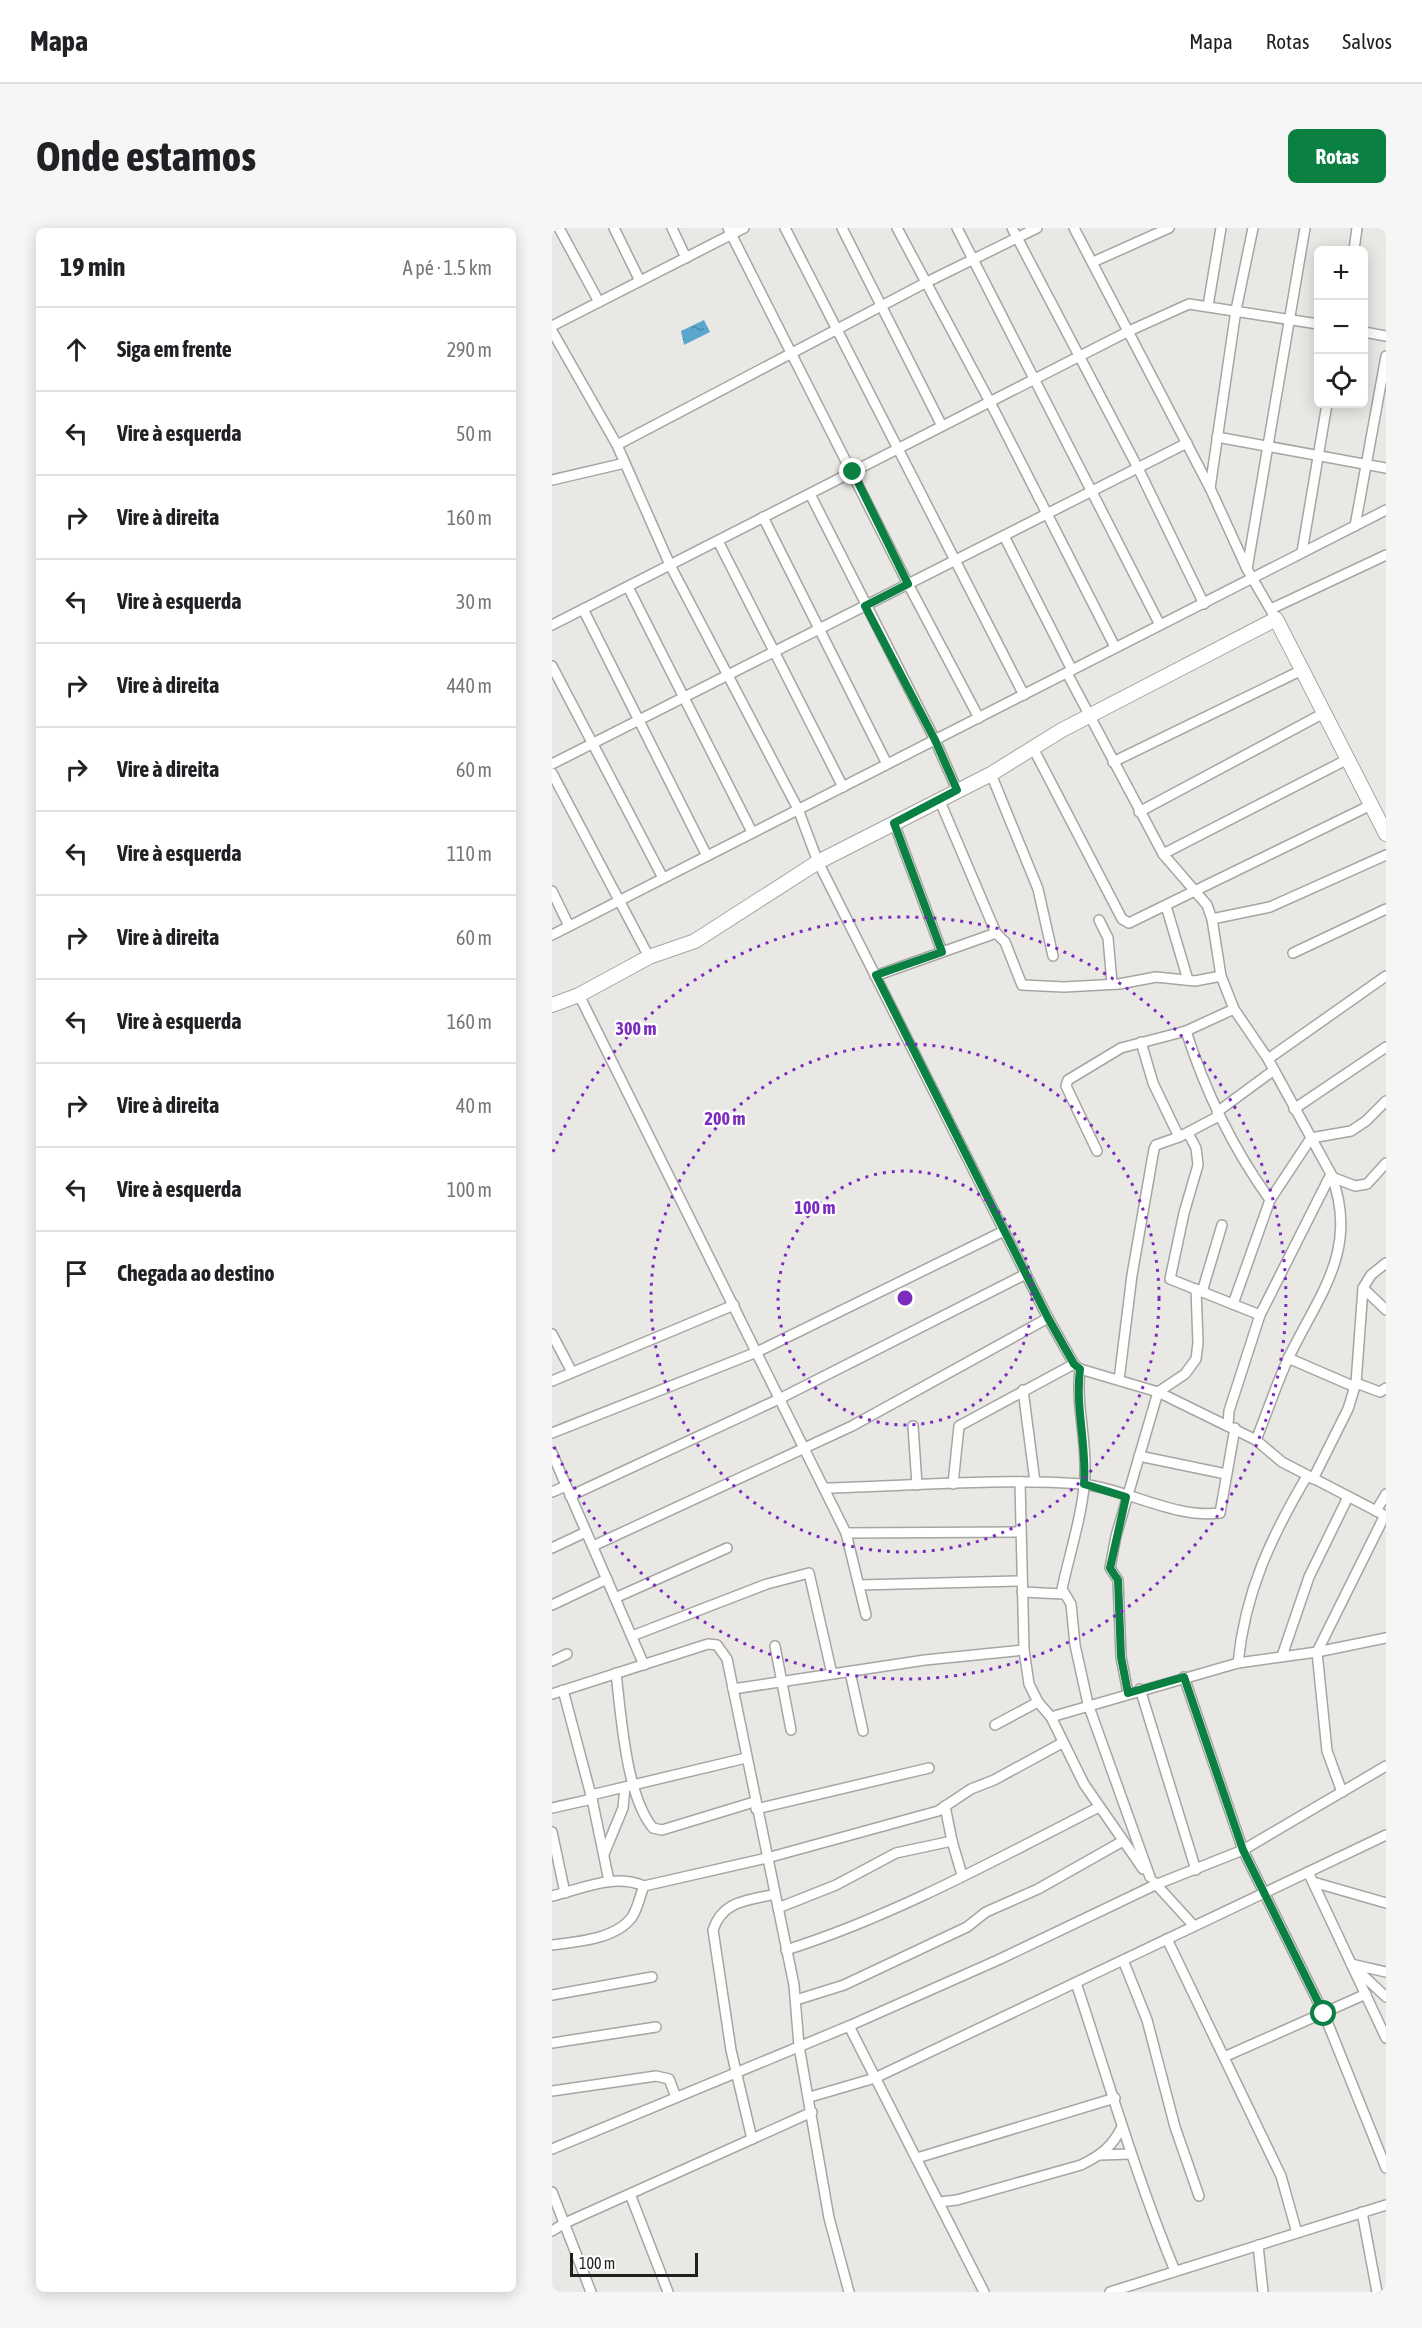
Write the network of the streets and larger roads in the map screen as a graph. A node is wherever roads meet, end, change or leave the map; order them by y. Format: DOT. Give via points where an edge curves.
graph roads {
  1 [pos="559,228"];
  2 [pos="614,228"];
  3 [pos="672,228"];
  4 [pos="744,228"];
  5 [pos="785,228"];
  6 [pos="842,228"];
  7 [pos="897,228"];
  8 [pos="957,228"];
  9 [pos="1037,228"];
  10 [pos="1074,228"];
  11 [pos="1169,228"];
  12 [pos="1221,228"];
  13 [pos="1253,228"];
  14 [pos="1305,228"];
  15 [pos="1357,228"];
  16 [pos="730,231"];
  17 [pos="1014,233"];
  18 [pos="1355,246"];
  19 [pos="686,258"];
  20 [pos="973,259"];
  21 [pos="1093,262"];
  22 [pos="640,281"];
  23 [pos="925,283"];
  24 [pos="599,302"];
  25 [pos="883,306"];
  26 [pos="1208,306"];
  27 [pos="1236,309"];
  28 [pos="1290,319"];
  29 [pos="1314,323"];
  30 [pos="552,326"];
  31 [pos="836,330"];
  32 [pos="552,331"];
  33 [pos="1130,331"];
  34 [pos="1368,333"];
  35 [pos="1386,336"];
  36 [pos="792,352"];
  37 [pos="1386,356"];
  38 [pos="1080,357"];
  39 [pos="1035,379"];
  40 [pos="990,402"];
  41 [pos="1326,408"];
  42 [pos="942,426"];
  43 [pos="1217,437"];
  44 [pos="1187,443"];
  45 [pos="617,445"];
  46 [pos="1268,447"];
  47 [pos="900,449"];
  48 [pos="1317,455"];
  49 [pos="625,463"];
  50 [pos="1366,464"];
  51 [pos="1138,468"];
  52 [pos="1386,468"];
  53 [pos="853,472"];
  54 [pos="552,480"];
  55 [pos="1210,488"];
  56 [pos="1092,492"];
  57 [pos="810,494"];
  58 [pos="1386,510"];
  59 [pos="1045,514"];
  60 [pos="763,517"];
  61 [pos="1355,526"];
  62 [pos="1004,536"];
  63 [pos="718,541"];
  64 [pos="1302,552"];
  65 [pos="1386,555"];
  66 [pos="956,560"];
  67 [pos="670,565"];
  68 [pos="1250,573"];
  69 [pos="908,584"];
  70 [pos="628,587"];
  71 [pos="1204,604"];
  72 [pos="865,606"];
  73 [pos="583,609"];
  74 [pos="1274,614"];
  75 [pos="552,625"];
  76 [pos="1160,625"];
  77 [pos="818,630"];
  78 [pos="1115,647"];
  79 [pos="774,652"];
  80 [pos="552,666"];
  81 [pos="1302,670"];
  82 [pos="1070,672"];
  83 [pos="726,675"];
  84 [pos="1024,694"];
  85 [pos="683,697"];
  86 [pos="1324,713"];
  87 [pos="1090,715"];
  88 [pos="980,717"];
  89 [pos="638,720"];
  90 [pos="935,740"];
  91 [pos="593,744"];
  92 [pos="1033,748"];
  93 [pos="1348,759"];
  94 [pos="1113,762"];
  95 [pos="552,764"];
  96 [pos="887,764"];
  97 [pos="552,773"];
  98 [pos="991,774"];
  99 [pos="843,787"];
  100 [pos="957,790"];
  101 [pos="939,799"];
  102 [pos="1371,805"];
  103 [pos="798,809"];
  104 [pos="1138,812"];
  105 [pos="894,823"];
  106 [pos="752,832"];
  107 [pos="1386,834"];
  108 [pos="1163,854"];
  109 [pos="1386,855"];
  110 [pos="707,856"];
  111 [pos="818,862"];
  112 [pos="663,878"];
  113 [pos="552,891"];
  114 [pos="1197,892"];
  115 [pos="618,902"];
  116 [pos="1166,906"];
  117 [pos="1386,909"];
  118 [pos="1212,919"];
  119 [pos="1100,920"];
  120 [pos="568,926"];
  121 [pos="996,933"];
  122 [pos="552,935"];
  123 [pos="942,952"];
  124 [pos="1293,953"];
  125 [pos="1053,956"];
  126 [pos="649,957"];
  127 [pos="876,975"];
  128 [pos="1221,976"];
  129 [pos="1386,976"];
  130 [pos="1188,980"];
  131 [pos="1112,983"];
  132 [pos="579,995"];
  133 [pos="552,1004"];
  134 [pos="1234,1009"];
  135 [pos="1186,1031"];
  136 [pos="1141,1042"];
  137 [pos="1386,1047"];
  138 [pos="1268,1059"];
  139 [pos="1274,1070"];
  140 [pos="1386,1101"];
  141 [pos="1294,1109"];
  142 [pos="1218,1114"];
  143 [pos="1183,1135"];
  144 [pos="1311,1138"];
  145 [pos="1097,1151"];
  146 [pos="1386,1163"];
  147 [pos="1331,1175"];
  148 [pos="1270,1200"];
  149 [pos="1222,1225"];
  150 [pos="1004,1231"];
  151 [pos="1386,1263"];
  152 [pos="1026,1274"];
  153 [pos="1363,1288"];
  154 [pos="1199,1290"];
  155 [pos="1233,1304"];
  156 [pos="734,1305"];
  157 [pos="1386,1310"];
  158 [pos="1260,1316"];
  159 [pos="1048,1318"];
  160 [pos="552,1334"];
  161 [pos="757,1352"];
  162 [pos="1288,1358"];
  163 [pos="1077,1366"];
  164 [pos="572,1372"];
  165 [pos="1119,1380"];
  166 [pos="552,1381"];
  167 [pos="1355,1385"];
  168 [pos="1386,1388"];
  169 [pos="1023,1390"];
  170 [pos="1158,1392"];
  171 [pos="779,1399"];
  172 [pos="913,1426"];
  173 [pos="1232,1426"];
  174 [pos="552,1432"];
  175 [pos="1256,1440"];
  176 [pos="803,1448"];
  177 [pos="552,1453"];
  178 [pos="1139,1456"];
  179 [pos="1226,1474"];
  180 [pos="1310,1478"];
  181 [pos="1020,1482"];
  182 [pos="1035,1482"];
  183 [pos="953,1484"];
  184 [pos="1084,1484"];
  185 [pos="917,1485"];
  186 [pos="566,1486"];
  187 [pos="824,1488"];
  188 [pos="552,1492"];
  189 [pos="1386,1494"];
  190 [pos="570,1496"];
  191 [pos="1126,1497"];
  192 [pos="1348,1497"];
  193 [pos="1382,1514"];
  194 [pos="586,1532"];
  195 [pos="1020,1532"];
  196 [pos="846,1533"];
  197 [pos="593,1546"];
  198 [pos="552,1548"];
  199 [pos="727,1548"];
  200 [pos="607,1579"];
  201 [pos="1022,1581"];
  202 [pos="859,1585"];
  203 [pos="1022,1592"];
  204 [pos="1063,1594"];
  205 [pos="615,1598"];
  206 [pos="552,1605"];
  207 [pos="866,1615"];
  208 [pos="632,1636"];
  209 [pos="1386,1638"];
  210 [pos="775,1646"];
  211 [pos="1024,1650"];
  212 [pos="1317,1652"];
  213 [pos="567,1654"];
  214 [pos="1282,1656"];
  215 [pos="552,1661"];
  216 [pos="1238,1663"];
  217 [pos="644,1665"];
  218 [pos="850,1672"];
  219 [pos="616,1673"];
  220 [pos="832,1674"];
  221 [pos="1184,1677"];
  222 [pos="782,1682"];
  223 [pos="733,1689"];
  224 [pos="1140,1689"];
  225 [pos="563,1690"];
  226 [pos="1128,1693"];
  227 [pos="552,1694"];
  228 [pos="1038,1702"];
  229 [pos="1088,1704"];
  230 [pos="1051,1717"];
  231 [pos="995,1725"];
  232 [pos="791,1731"];
  233 [pos="863,1731"];
  234 [pos="1062,1743"];
  235 [pos="746,1758"];
  236 [pos="1386,1766"];
  237 [pos="929,1768"];
  238 [pos="629,1786"];
  239 [pos="1342,1792"];
  240 [pos="592,1797"];
  241 [pos="755,1805"];
  242 [pos="945,1806"];
  243 [pos="1099,1807"];
  244 [pos="552,1808"];
  245 [pos="1386,1835"];
  246 [pos="553,1836"];
  247 [pos="952,1841"];
  248 [pos="1123,1841"];
  249 [pos="1243,1850"];
  250 [pos="603,1854"];
  251 [pos="768,1858"];
  252 [pos="1196,1870"];
  253 [pos="1308,1872"];
  254 [pos="962,1875"];
  255 [pos="609,1881"];
  256 [pos="1153,1881"];
  257 [pos="1313,1882"];
  258 [pos="644,1886"];
  259 [pos="566,1893"];
  260 [pos="1265,1893"];
  261 [pos="775,1894"];
  262 [pos="552,1896"];
  263 [pos="1386,1903"];
  264 [pos="778,1908"];
  265 [pos="1194,1926"];
  266 [pos="1167,1939"];
  267 [pos="552,1945"];
  268 [pos="786,1950"];
  269 [pos="1123,1960"];
  270 [pos="1352,1964"];
  271 [pos="1386,1972"];
  272 [pos="651,1977"];
  273 [pos="1076,1983"];
  274 [pos="552,1995"];
  275 [pos="1366,1995"];
  276 [pos="1386,1997"];
  277 [pos="796,2000"];
  278 [pos="1324,2014"];
  279 [pos="849,2026"];
  280 [pos="656,2027"];
  281 [pos="1386,2038"];
  282 [pos="552,2043"];
  283 [pos="799,2046"];
  284 [pos="1224,2057"];
  285 [pos="737,2072"];
  286 [pos="875,2078"];
  287 [pos="552,2091"];
  288 [pos="676,2097"];
  289 [pos="810,2097"];
  290 [pos="1115,2098"];
  291 [pos="812,2112"];
  292 [pos="1122,2127"];
  293 [pos="752,2139"];
  294 [pos="552,2149"];
  295 [pos="1130,2154"];
  296 [pos="1100,2156"];
  297 [pos="917,2158"];
  298 [pos="1386,2168"];
  299 [pos="552,2192"];
  300 [pos="630,2194"];
  301 [pos="1199,2196"];
  302 [pos="939,2202"];
  303 [pos="1386,2205"];
  304 [pos="1362,2212"];
  305 [pos="565,2223"];
  306 [pos="552,2231"];
  307 [pos="1297,2233"];
  308 [pos="1258,2245"];
  309 [pos="1175,2271"];
  310 [pos="591,2292"];
  311 [pos="668,2292"];
  312 [pos="849,2292"];
  313 [pos="984,2292"];
  314 [pos="1110,2292"];
  315 [pos="1263,2292"];
  316 [pos="1377,2292"];
  1 -- 24 [label="street"];
  2 -- 22 [label="street"];
  3 -- 19 [label="street"];
  4 -- 16 [label="street"];
  5 -- 31 [label="street"];
  6 -- 25 [label="street"];
  7 -- 23 [label="street"];
  8 -- 20 [label="street"];
  9 -- 17 [label="street"];
  10 -- 21 [label="street"];
  11 -- 21 [label="street"];
  12 -- 26 [label="street"];
  13 -- 27 [label="street"];
  14 -- 28 [label="street"];
  15 -- 18 [label="street"];
  16 -- 19 [label="street"];
  16 -- 36 [label="street"];
  17 -- 20 [label="street"];
  17 -- 38 [label="street"];
  19 -- 22 [label="street"];
  20 -- 23 [label="street"];
  20 -- 39 [label="street"];
  21 -- 33 [label="street"];
  22 -- 24 [label="street"];
  23 -- 25 [label="street"];
  23 -- 40 [label="street"];
  24 -- 30 [label="street"];
  25 -- 31 [label="street"];
  25 -- 42 [label="street"];
  26 -- 27 [label="street"];
  26 -- 33 [label="street" via="1190,304"];
  27 -- 28 [label="street"];
  27 -- 43 [label="street"];
  28 -- 29 [label="street"];
  28 -- 46 [label="street"];
  31 -- 36 [label="street"];
  31 -- 47 [label="street"];
  32 -- 45 [label="street"];
  33 -- 38 [label="street"];
  33 -- 44 [label="street"];
  34 -- 35 [label="street"];
  36 -- 45 [label="street"];
  36 -- 53 [label="street"];
  37 -- 50 [label="street"];
  38 -- 39 [label="street"];
  38 -- 51 [label="street"];
  39 -- 40 [label="street"];
  39 -- 56 [label="street"];
  40 -- 42 [label="street"];
  40 -- 59 [label="street"];
  41 -- 48 [label="street"];
  42 -- 47 [label="street"];
  43 -- 46 [label="street"];
  43 -- 55 [label="street"];
  44 -- 51 [label="street"];
  44 -- 55 [label="street"];
  45 -- 49 [label="street"];
  46 -- 48 [label="street"];
  46 -- 68 [label="street"];
  47 -- 53 [label="street"];
  47 -- 66 [label="street"];
  48 -- 50 [label="street"];
  48 -- 64 [label="street"];
  49 -- 54 [label="street"];
  49 -- 67 [label="street"];
  50 -- 52 [label="street"];
  50 -- 61 [label="street"];
  51 -- 56 [label="street"];
  51 -- 71 [label="street"];
  53 -- 57 [label="street"];
  53 -- 69 [label="street"];
  55 -- 68 [label="street"];
  56 -- 59 [label="street"];
  56 -- 76 [label="street"];
  57 -- 60 [label="street"];
  57 -- 72 [label="street"];
  58 -- 61 [label="street"];
  59 -- 62 [label="street"];
  59 -- 78 [label="street"];
  60 -- 63 [label="street"];
  60 -- 77 [label="street"];
  61 -- 64 [label="street"];
  62 -- 66 [label="street"];
  62 -- 82 [label="street"];
  63 -- 67 [label="street"];
  63 -- 79 [label="street"];
  64 -- 68 [label="street"];
  65 -- 74 [label="street"];
  66 -- 69 [label="street"];
  66 -- 84 [label="street"];
  67 -- 70 [label="street"];
  67 -- 83 [label="street"];
  68 -- 71 [label="street"];
  68 -- 74 [label="street"];
  69 -- 72 [label="street"];
  69 -- 88 [label="street"];
  70 -- 73 [label="street"];
  70 -- 85 [label="street"];
  71 -- 76 [label="street"];
  72 -- 77 [label="street"];
  72 -- 90 [label="street"];
  73 -- 75 [label="street"];
  73 -- 89 [label="street"];
  74 -- 81 [label="street"];
  74 -- 87 [label="street"];
  76 -- 78 [label="street"];
  77 -- 79 [label="street"];
  77 -- 96 [label="street"];
  78 -- 82 [label="street"];
  79 -- 83 [label="street"];
  79 -- 99 [label="street"];
  80 -- 91 [label="street"];
  81 -- 86 [label="street"];
  81 -- 94 [label="street"];
  82 -- 84 [label="street"];
  82 -- 87 [label="street"];
  83 -- 85 [label="street"];
  83 -- 103 [label="street"];
  84 -- 88 [label="street"];
  85 -- 89 [label="street"];
  85 -- 106 [label="street"];
  86 -- 93 [label="street"];
  86 -- 104 [label="street"];
  87 -- 92 [label="street"];
  87 -- 94 [label="street"];
  88 -- 90 [label="street"];
  89 -- 91 [label="street"];
  89 -- 110 [label="street"];
  90 -- 96 [label="street"];
  90 -- 100 [label="street"];
  91 -- 95 [label="street"];
  91 -- 112 [label="street"];
  92 -- 98 [label="street"];
  92 -- 116 [label="street" via="1122,919 1129,922"];
  93 -- 102 [label="street"];
  93 -- 108 [label="street"];
  94 -- 104 [label="street"];
  96 -- 99 [label="street"];
  97 -- 115 [label="street"];
  98 -- 100 [label="street"];
  98 -- 125 [label="street" via="1035,882"];
  99 -- 103 [label="street"];
  100 -- 101 [label="street"];
  101 -- 105 [label="street"];
  101 -- 121 [label="street"];
  102 -- 107 [label="street"];
  102 -- 114 [label="street"];
  103 -- 106 [label="street"];
  103 -- 111 [label="street"];
  104 -- 108 [label="street"];
  105 -- 111 [label="street"];
  105 -- 123 [label="street"];
  106 -- 110 [label="street"];
  108 -- 114 [label="street"];
  109 -- 118 [label="street" via="1270,907"];
  110 -- 112 [label="street"];
  111 -- 126 [label="street" via="695,941"];
  111 -- 127 [label="street"];
  112 -- 115 [label="street"];
  113 -- 120 [label="street"];
  114 -- 116 [label="street"];
  114 -- 118 [label="street"];
  115 -- 120 [label="street"];
  115 -- 126 [label="street"];
  116 -- 130 [label="street"];
  117 -- 124 [label="street"];
  118 -- 128 [label="street"];
  119 -- 131 [label="street" via="1108,938"];
  120 -- 122 [label="street"];
  121 -- 123 [label="street"];
  121 -- 131 [label="street" via="1005,942 1025,987"];
  123 -- 127 [label="street"];
  126 -- 132 [label="street"];
  127 -- 150 [label="street"];
  128 -- 130 [label="street"];
  128 -- 134 [label="street"];
  129 -- 138 [label="street"];
  130 -- 131 [label="street" via="1156,977"];
  132 -- 133 [label="street"];
  132 -- 156 [label="street"];
  134 -- 135 [label="street"];
  134 -- 138 [label="street"];
  135 -- 136 [label="street"];
  135 -- 142 [label="street"];
  136 -- 143 [label="street" via="1152,1083"];
  136 -- 145 [label="street" via="1121,1048 1066,1082"];
  137 -- 141 [label="street"];
  138 -- 139 [label="street"];
  139 -- 141 [label="street"];
  139 -- 142 [label="street"];
  140 -- 144 [label="street" via="1351,1131"];
  141 -- 144 [label="street"];
  142 -- 143 [label="street"];
  142 -- 148 [label="street" via="1241,1158"];
  143 -- 154 [label="street" via="1196,1148 1198,1165 1170,1279"];
  143 -- 165 [label="street" via="1156,1145 1151,1157"];
  144 -- 147 [label="street"];
  144 -- 148 [label="street"];
  146 -- 147 [label="street" via="1367,1184 1354,1186"];
  147 -- 158 [label="street"];
  147 -- 162 [label="street" via="1338,1193 1342,1236 1316,1309"];
  148 -- 155 [label="street"];
  149 -- 154 [label="street"];
  150 -- 152 [label="street"];
  150 -- 161 [label="street"];
  151 -- 153 [label="street"];
  152 -- 159 [label="street"];
  152 -- 171 [label="street"];
  153 -- 157 [label="street"];
  153 -- 167 [label="street"];
  154 -- 155 [label="street"];
  154 -- 170 [label="street" via="1196,1359 1185,1374"];
  155 -- 158 [label="street"];
  156 -- 161 [label="street"];
  156 -- 164 [label="street"];
  158 -- 173 [label="street" via="1229,1411"];
  159 -- 163 [label="street"];
  159 -- 176 [label="street" via="852,1426"];
  160 -- 164 [label="street"];
  161 -- 171 [label="street"];
  161 -- 174 [label="street"];
  162 -- 167 [label="street"];
  162 -- 175 [label="street"];
  163 -- 165 [label="street"];
  163 -- 169 [label="street"];
  163 -- 184 [label="street"];
  164 -- 166 [label="street"];
  165 -- 170 [label="street"];
  167 -- 168 [label="street" via="1380,1392"];
  167 -- 180 [label="street" via="1348,1409"];
  169 -- 182 [label="street"];
  169 -- 183 [label="street" via="959,1426"];
  170 -- 173 [label="street"];
  170 -- 178 [label="street"];
  171 -- 176 [label="street"];
  171 -- 190 [label="street"];
  172 -- 185 [label="street"];
  173 -- 175 [label="street"];
  173 -- 179 [label="street"];
  175 -- 180 [label="street" via="1282,1462"];
  176 -- 187 [label="street"];
  176 -- 197 [label="street"];
  177 -- 186 [label="street"];
  178 -- 179 [label="street"];
  178 -- 191 [label="street"];
  179 -- 191 [label="street" via="1220,1513 1208,1515"];
  180 -- 192 [label="street"];
  180 -- 216 [label="street" via="1278,1525 1256,1574"];
  181 -- 182 [label="street"];
  181 -- 183 [label="street"];
  181 -- 195 [label="street"];
  182 -- 184 [label="street"];
  183 -- 185 [label="street"];
  184 -- 191 [label="street"];
  184 -- 204 [label="street"];
  185 -- 187 [label="street"];
  186 -- 188 [label="street"];
  186 -- 190 [label="street"];
  187 -- 196 [label="street"];
  189 -- 193 [label="street"];
  190 -- 194 [label="street"];
  191 -- 226 [label="street" via="1110,1568 1118,1580 1121,1657"];
  192 -- 193 [label="street"];
  192 -- 214 [label="street" via="1309,1577"];
  193 -- 212 [label="street"];
  194 -- 197 [label="street"];
  194 -- 198 [label="street"];
  195 -- 196 [label="street"];
  195 -- 201 [label="street"];
  196 -- 202 [label="street"];
  197 -- 200 [label="street"];
  199 -- 205 [label="street"];
  200 -- 205 [label="street"];
  200 -- 206 [label="street"];
  201 -- 202 [label="street"];
  201 -- 203 [label="street"];
  202 -- 207 [label="street"];
  203 -- 204 [label="street"];
  203 -- 211 [label="street"];
  204 -- 229 [label="street" via="1071,1604"];
  205 -- 208 [label="street"];
  208 -- 217 [label="street"];
  208 -- 220 [label="street" via="806,1572 811,1575"];
  209 -- 212 [label="street"];
  210 -- 222 [label="street"];
  211 -- 218 [label="street"];
  211 -- 228 [label="street" via="1029,1684"];
  212 -- 214 [label="street"];
  212 -- 239 [label="street" via="1327,1751"];
  213 -- 215 [label="street"];
  214 -- 216 [label="street"];
  216 -- 221 [label="street"];
  217 -- 219 [label="street"];
  217 -- 223 [label="street" via="708,1644 717,1645 727,1659"];
  218 -- 220 [label="street"];
  218 -- 233 [label="street"];
  219 -- 225 [label="street"];
  219 -- 238 [label="street"];
  220 -- 222 [label="street"];
  221 -- 224 [label="street"];
  221 -- 249 [label="street"];
  222 -- 223 [label="street"];
  222 -- 232 [label="street"];
  223 -- 235 [label="street"];
  224 -- 226 [label="street"];
  224 -- 252 [label="street"];
  225 -- 227 [label="street"];
  225 -- 240 [label="street"];
  226 -- 229 [label="street"];
  228 -- 230 [label="street"];
  228 -- 231 [label="street"];
  229 -- 230 [label="street"];
  229 -- 256 [label="street"];
  230 -- 234 [label="street"];
  234 -- 242 [label="street"];
  234 -- 243 [label="street"];
  235 -- 238 [label="street"];
  235 -- 241 [label="street"];
  236 -- 239 [label="street"];
  237 -- 241 [label="street"];
  238 -- 240 [label="street"];
  238 -- 241 [label="street" via="653,1828 662,1830"];
  238 -- 250 [label="street"];
  239 -- 249 [label="street"];
  240 -- 244 [label="street"];
  240 -- 250 [label="street"];
  241 -- 251 [label="street"];
  242 -- 247 [label="street"];
  242 -- 251 [label="street"];
  243 -- 248 [label="street"];
  243 -- 254 [label="street"];
  245 -- 253 [label="street"];
  246 -- 259 [label="street"];
  247 -- 254 [label="street"];
  247 -- 264 [label="street" via="896,1853 836,1885"];
  248 -- 256 [label="street"];
  248 -- 277 [label="street" via="1038,1889 986,1912 967,1927 844,1985"];
  249 -- 252 [label="street"];
  249 -- 260 [label="street"];
  250 -- 255 [label="street"];
  251 -- 258 [label="street"];
  251 -- 261 [label="street"];
  252 -- 256 [label="street"];
  253 -- 257 [label="street"];
  253 -- 260 [label="street"];
  254 -- 268 [label="street" via="834,1934"];
  255 -- 258 [label="street"];
  255 -- 259 [label="street"];
  256 -- 265 [label="street"];
  256 -- 279 [label="street" via="998,1960"];
  257 -- 263 [label="street"];
  257 -- 270 [label="street"];
  258 -- 267 [label="street" via="633,1914 620,1926 593,1938"];
  259 -- 262 [label="street"];
  260 -- 265 [label="street"];
  260 -- 278 [label="street"];
  261 -- 264 [label="street"];
  261 -- 285 [label="street" via="726,1908 718,1915 713,1930"];
  264 -- 268 [label="street"];
  265 -- 266 [label="street"];
  266 -- 269 [label="street"];
  266 -- 284 [label="street"];
  268 -- 277 [label="street"];
  269 -- 273 [label="street"];
  269 -- 301 [label="street" via="1147,2020 1175,2127"];
  270 -- 271 [label="street"];
  270 -- 275 [label="street"];
  270 -- 276 [label="street"];
  272 -- 274 [label="street"];
  273 -- 286 [label="street"];
  273 -- 290 [label="street"];
  275 -- 278 [label="street"];
  275 -- 281 [label="street"];
  277 -- 283 [label="street"];
  278 -- 284 [label="street"];
  278 -- 298 [label="street"];
  279 -- 283 [label="street"];
  279 -- 286 [label="street"];
  280 -- 282 [label="street"];
  283 -- 285 [label="street"];
  283 -- 289 [label="street"];
  284 -- 307 [label="street" via="1281,2176"];
  285 -- 288 [label="street"];
  285 -- 293 [label="street"];
  286 -- 289 [label="street"];
  286 -- 297 [label="street"];
  287 -- 288 [label="street" via="656,2076 669,2079"];
  288 -- 294 [label="street"];
  289 -- 291 [label="street"];
  290 -- 292 [label="street"];
  290 -- 297 [label="street"];
  291 -- 293 [label="street"];
  291 -- 312 [label="street" via="829,2218"];
  292 -- 295 [label="street"];
  292 -- 296 [label="street" via="1114,2143"];
  293 -- 300 [label="street"];
  295 -- 296 [label="street"];
  295 -- 309 [label="street"];
  296 -- 302 [label="street" via="1081,2165"];
  297 -- 302 [label="street"];
  299 -- 305 [label="street"];
  300 -- 305 [label="street"];
  300 -- 311 [label="street"];
  302 -- 313 [label="street"];
  303 -- 304 [label="street"];
  304 -- 307 [label="street"];
  304 -- 316 [label="street"];
  305 -- 306 [label="street"];
  305 -- 310 [label="street"];
  307 -- 308 [label="street"];
  308 -- 309 [label="street"];
  308 -- 315 [label="street"];
  309 -- 314 [label="street"];
}
